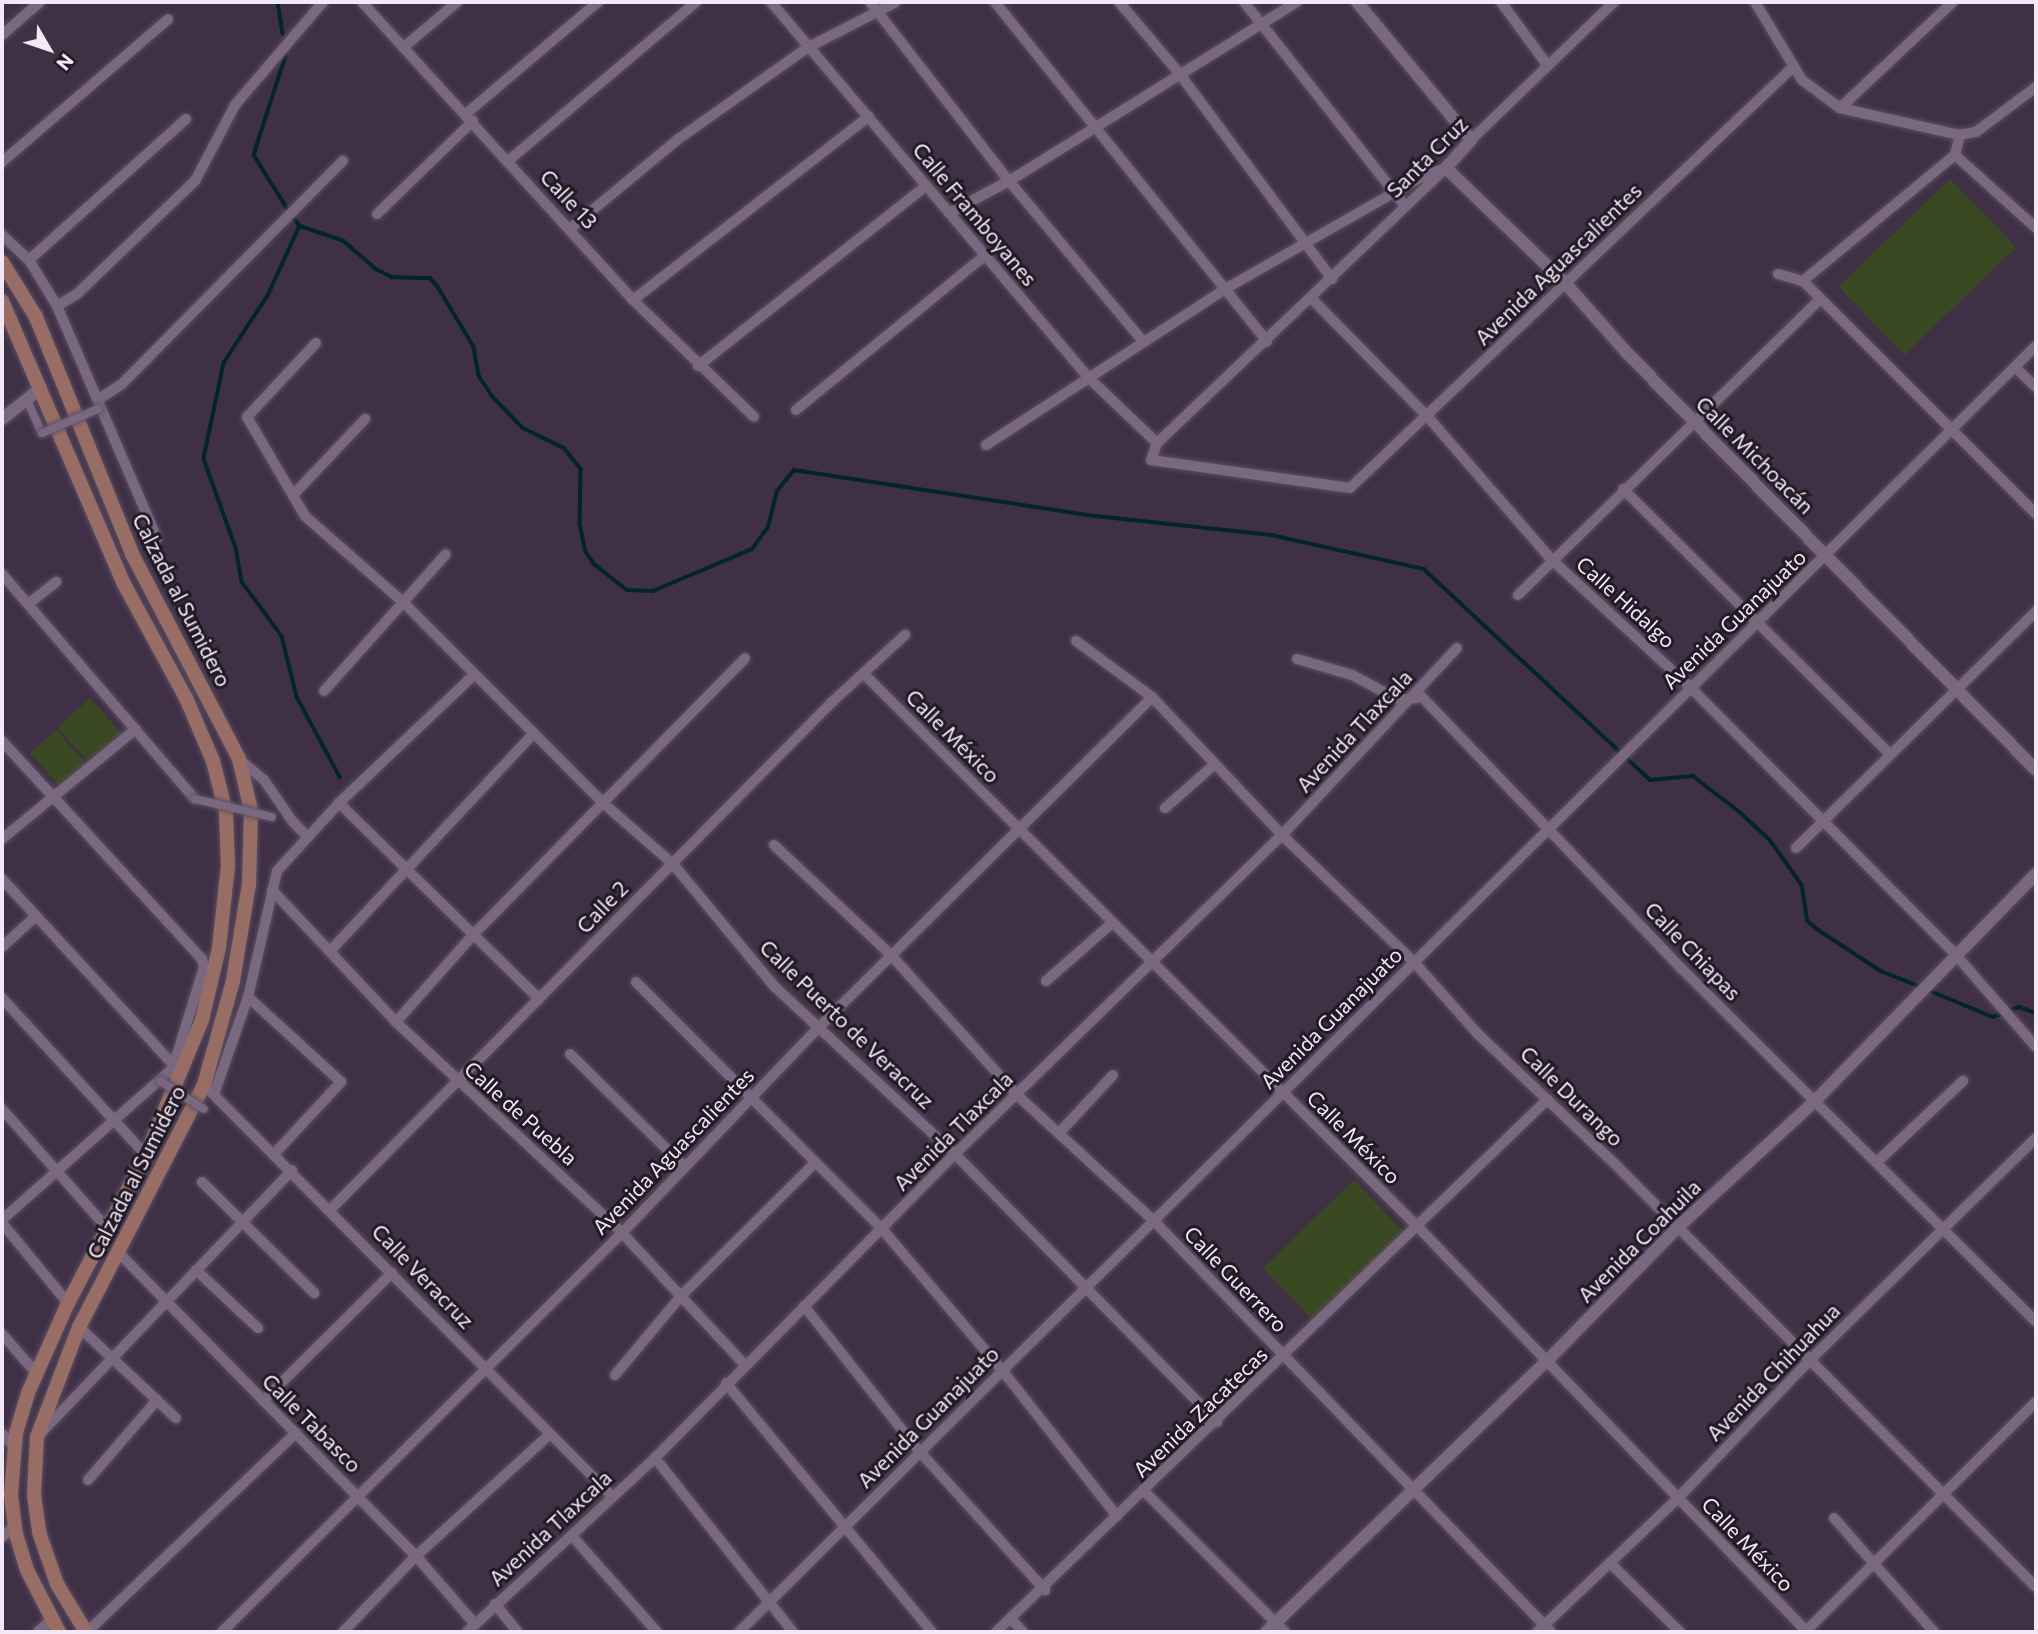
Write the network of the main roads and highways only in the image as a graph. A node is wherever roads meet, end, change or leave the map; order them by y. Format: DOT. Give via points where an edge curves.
graph roads {
  1 [pos="2,262"];
  2 [pos="2,301"];
  3 [pos="55,1626"];
  4 [pos="87,1632"];
  1 -- 4 [label="main road, Calzada al Sumidero" via="36,317 132,554 239,760 251,810 249,884 213,1093 79,1327 37,1437 34,1495 41,1541 57,1584"];
  2 -- 3 [label="main road, Calzada al Sumidero" via="124,584 191,710 213,761 226,812 228,866 219,948 179,1070 146,1155 68,1303 13,1446 10,1495 14,1526 27,1570"];
}
